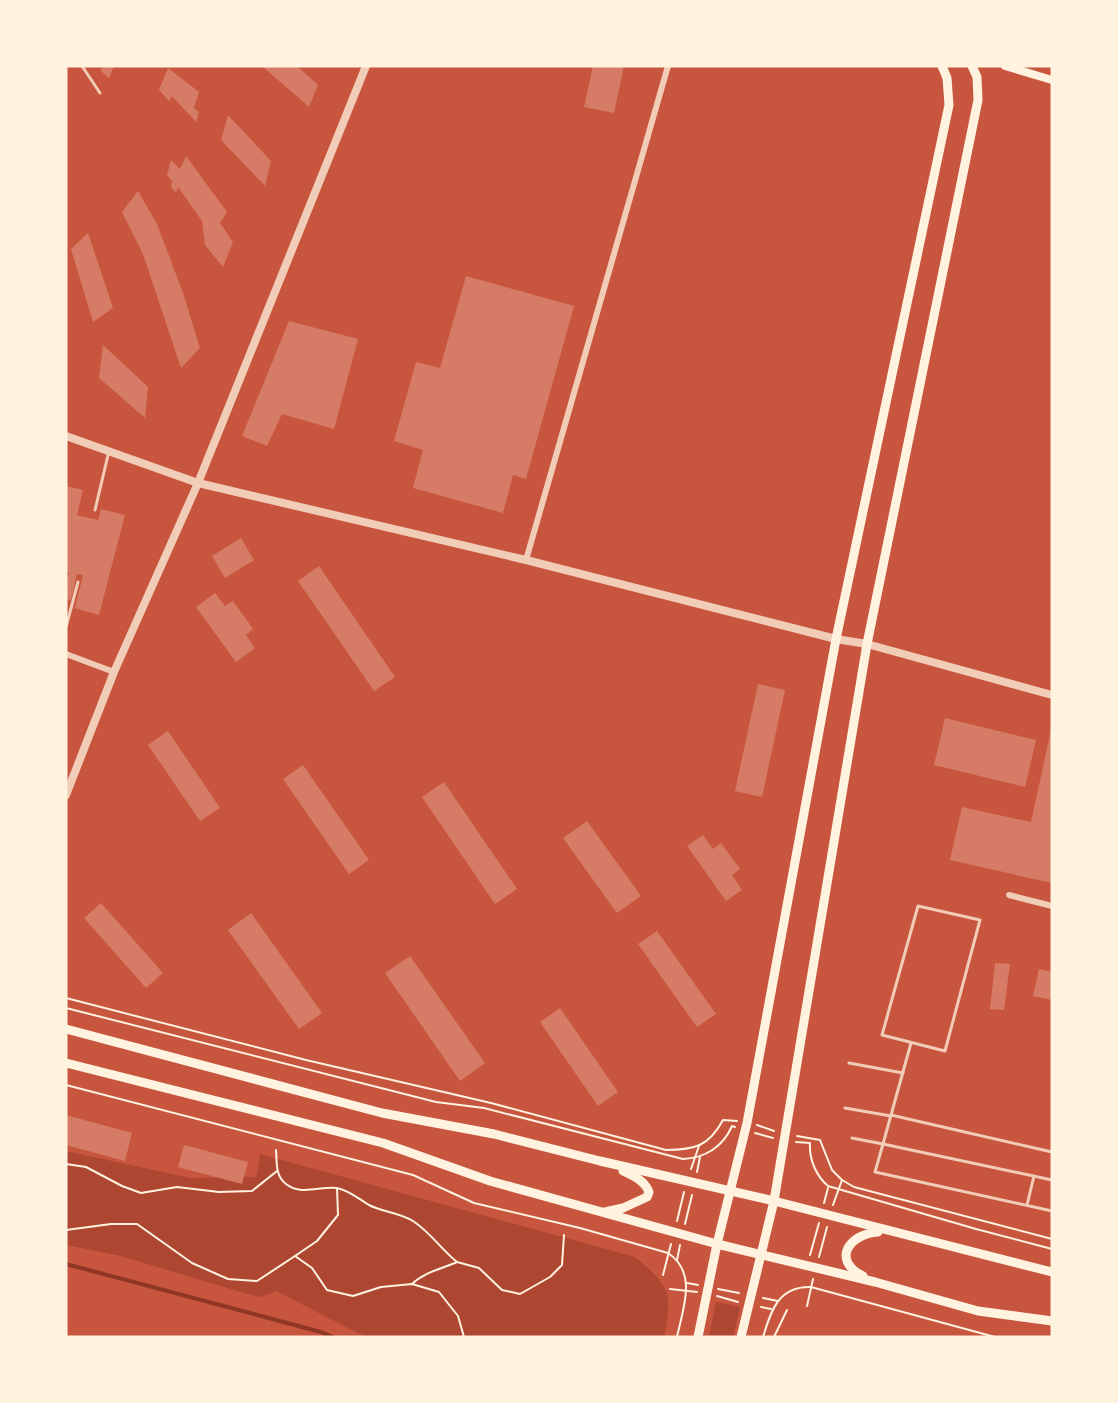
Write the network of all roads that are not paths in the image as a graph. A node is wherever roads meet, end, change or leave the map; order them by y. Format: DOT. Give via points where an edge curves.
graph roads {
  1 [pos="82,66"];
  2 [pos="366,66"];
  3 [pos="668,66"];
  4 [pos="942,66"];
  5 [pos="972,66"];
  6 [pos="1005,66"];
  7 [pos="1052,80"];
  8 [pos="100,93"];
  9 [pos="66,436"];
  10 [pos="109,451"];
  11 [pos="198,483"];
  12 [pos="94,510"];
  13 [pos="526,560"];
  14 [pos="78,582"];
  15 [pos="66,627"];
  16 [pos="836,639"];
  17 [pos="867,644"];
  18 [pos="66,654"];
  19 [pos="114,672"];
  20 [pos="1052,695"];
  21 [pos="66,795"];
  22 [pos="1009,896"];
  23 [pos="1052,906"];
  24 [pos="66,1029"];
  25 [pos="911,1043"];
  26 [pos="66,1063"];
  27 [pos="849,1063"];
  28 [pos="903,1073"];
  29 [pos="845,1108"];
  30 [pos="891,1115"];
  31 [pos="852,1138"];
  32 [pos="883,1144"];
  33 [pos="1052,1152"];
  34 [pos="600,1161"];
  35 [pos="1034,1176"];
  36 [pos="1052,1180"];
  37 [pos="729,1191"];
  38 [pos="774,1201"];
  39 [pos="1027,1205"];
  40 [pos="1052,1211"];
  41 [pos="602,1212"];
  42 [pos="887,1231"];
  43 [pos="717,1244"];
  44 [pos="762,1254"];
  45 [pos="1052,1272"];
  46 [pos="874,1282"];
  47 [pos="1052,1321"];
  48 [pos="698,1337"];
  49 [pos="741,1337"];
  1 -- 8 [label="lane"];
  2 -- 11 [label="street"];
  3 -- 13 [label="street"];
  4 -- 16 [label="main road" via="949,105"];
  5 -- 17 [label="main road" via="977,77 978,100"];
  6 -- 7 [label="main road"];
  9 -- 10 [label="street"];
  10 -- 11 [label="street"];
  10 -- 12 [label="lane"];
  11 -- 13 [label="street"];
  11 -- 19 [label="street"];
  13 -- 16 [label="street"];
  14 -- 15 [label="lane"];
  16 -- 17 [label="street"];
  16 -- 37 [label="main road" via="746,1127"];
  17 -- 20 [label="street"];
  17 -- 38 [label="main road"];
  18 -- 19 [label="street"];
  19 -- 21 [label="street"];
  22 -- 23 [label="street"];
  24 -- 34 [label="main road" via="382,1113 494,1134"];
  25 -- 25 [label="lane" via="882,1035 918,906 980,920 945,1051"];
  25 -- 28 [label="lane"];
  26 -- 41 [label="main road" via="383,1143 490,1181"];
  27 -- 28 [label="lane"];
  28 -- 30 [label="lane"];
  29 -- 30 [label="lane"];
  30 -- 32 [label="lane"];
  30 -- 33 [label="lane"];
  31 -- 32 [label="lane"];
  32 -- 35 [label="lane"];
  32 -- 39 [label="lane" via="875,1172"];
  34 -- 37 [label="main road"];
  34 -- 41 [label="main road" via="635,1176 649,1192 641,1201"];
  35 -- 36 [label="lane"];
  35 -- 39 [label="lane"];
  37 -- 38 [label="main road"];
  37 -- 43 [label="main road"];
  38 -- 42 [label="main road"];
  38 -- 44 [label="main road"];
  39 -- 40 [label="lane"];
  41 -- 43 [label="main road"];
  42 -- 45 [label="main road"];
  42 -- 46 [label="main road" via="861,1235 847,1248 846,1257 854,1272"];
  43 -- 44 [label="main road"];
  43 -- 48 [label="main road"];
  44 -- 46 [label="main road"];
  44 -- 49 [label="main road"];
  46 -- 47 [label="main road" via="978,1311"];
}
